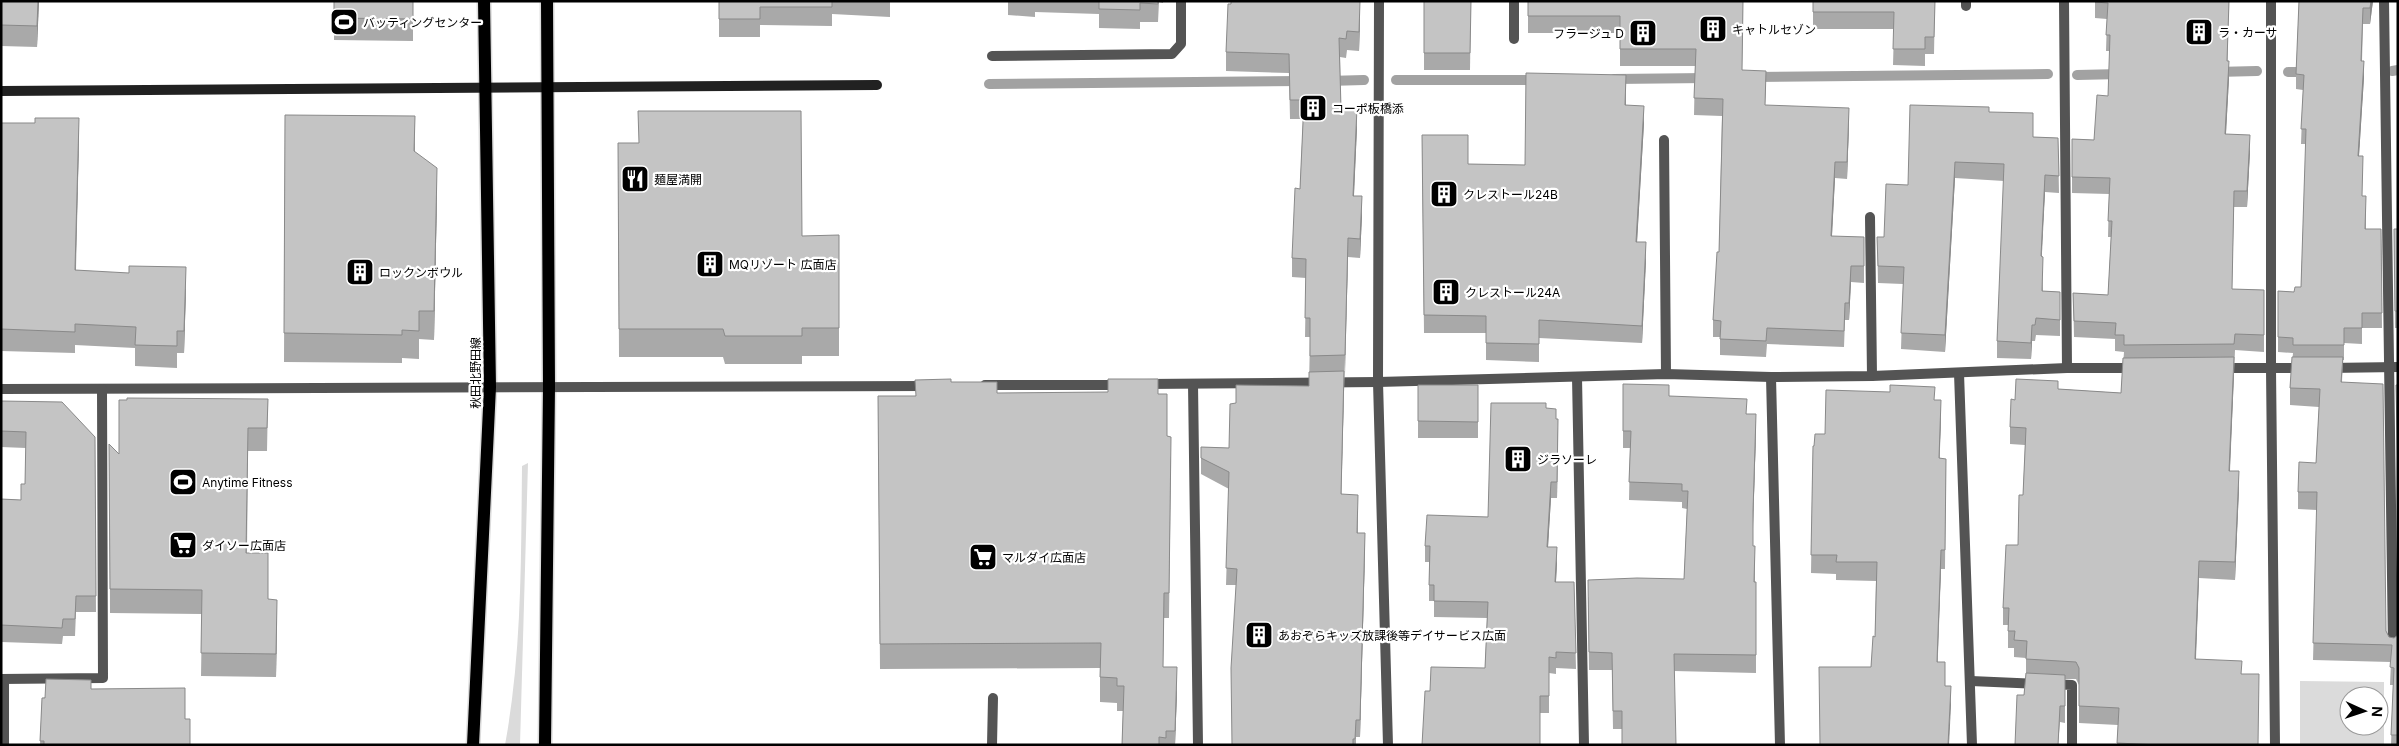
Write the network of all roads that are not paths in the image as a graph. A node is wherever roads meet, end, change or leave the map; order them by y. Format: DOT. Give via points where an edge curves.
graph roads {
  1 [pos="484,1"];
  2 [pos="547,1"];
  3 [pos="1181,1"];
  4 [pos="1379,1"];
  5 [pos="1514,1"];
  6 [pos="2064,1"];
  7 [pos="2271,1"];
  8 [pos="2384,1"];
  9 [pos="1514,39"];
  10 [pos="992,56"];
  11 [pos="877,85"];
  12 [pos="548,86"];
  13 [pos="485,87"];
  14 [pos="1,91"];
  15 [pos="1664,140"];
  16 [pos="1870,217"];
  17 [pos="2394,367"];
  18 [pos="2067,368"];
  19 [pos="2146,368"];
  20 [pos="2216,368"];
  21 [pos="2270,369"];
  22 [pos="1959,373"];
  23 [pos="1666,374"];
  24 [pos="1872,376"];
  25 [pos="1577,377"];
  26 [pos="1771,377"];
  27 [pos="1378,382"];
  28 [pos="1193,384"];
  29 [pos="941,385"];
  30 [pos="978,385"];
  31 [pos="490,387"];
  32 [pos="550,387"];
  33 [pos="102,388"];
  34 [pos="1,389"];
  35 [pos="2393,648"];
  36 [pos="3,679"];
  37 [pos="1971,681"];
  38 [pos="993,698"];
  39 [pos="4,745"];
  40 [pos="473,745"];
  41 [pos="545,745"];
  42 [pos="992,745"];
  43 [pos="1198,745"];
  44 [pos="1388,745"];
  45 [pos="1584,745"];
  46 [pos="1780,745"];
  47 [pos="1972,745"];
  48 [pos="2072,745"];
  49 [pos="2275,745"];
  1 -- 13 [label="main road, 秋田北野田線"];
  2 -- 12 [label="main road"];
  3 -- 10 [label="street" via="1181,44 1172,54"];
  4 -- 27 [label="street"];
  5 -- 9 [label="street"];
  6 -- 18 [label="street"];
  7 -- 21 [label="street"];
  8 -- 17 [label="street"];
  11 -- 12 [label="street"];
  12 -- 13 [label="street"];
  12 -- 32 [label="main road"];
  13 -- 14 [label="street"];
  13 -- 31 [label="main road, 秋田北野田線"];
  15 -- 23 [label="street"];
  16 -- 24 [label="street"];
  17 -- 21 [label="street"];
  17 -- 35 [label="street"];
  18 -- 19 [label="street"];
  18 -- 22 [label="street"];
  20 -- 21 [label="street"];
  21 -- 49 [label="street"];
  22 -- 24 [label="street"];
  22 -- 37 [label="street"];
  23 -- 25 [label="street"];
  23 -- 26 [label="street"];
  24 -- 26 [label="street"];
  25 -- 27 [label="street"];
  25 -- 45 [label="street"];
  26 -- 46 [label="street"];
  27 -- 28 [label="street"];
  27 -- 44 [label="street"];
  28 -- 30 [label="street"];
  28 -- 43 [label="street"];
  29 -- 32 [label="street"];
  31 -- 32 [label="street"];
  31 -- 33 [label="street"];
  31 -- 40 [label="main road, 秋田北野田線"];
  32 -- 41 [label="main road"];
  33 -- 34 [label="street"];
  33 -- 36 [label="street" via="103,678"];
  36 -- 39 [label="street"];
  37 -- 47 [label="street"];
  37 -- 48 [label="street" via="2072,685"];
  38 -- 42 [label="street"];
}
